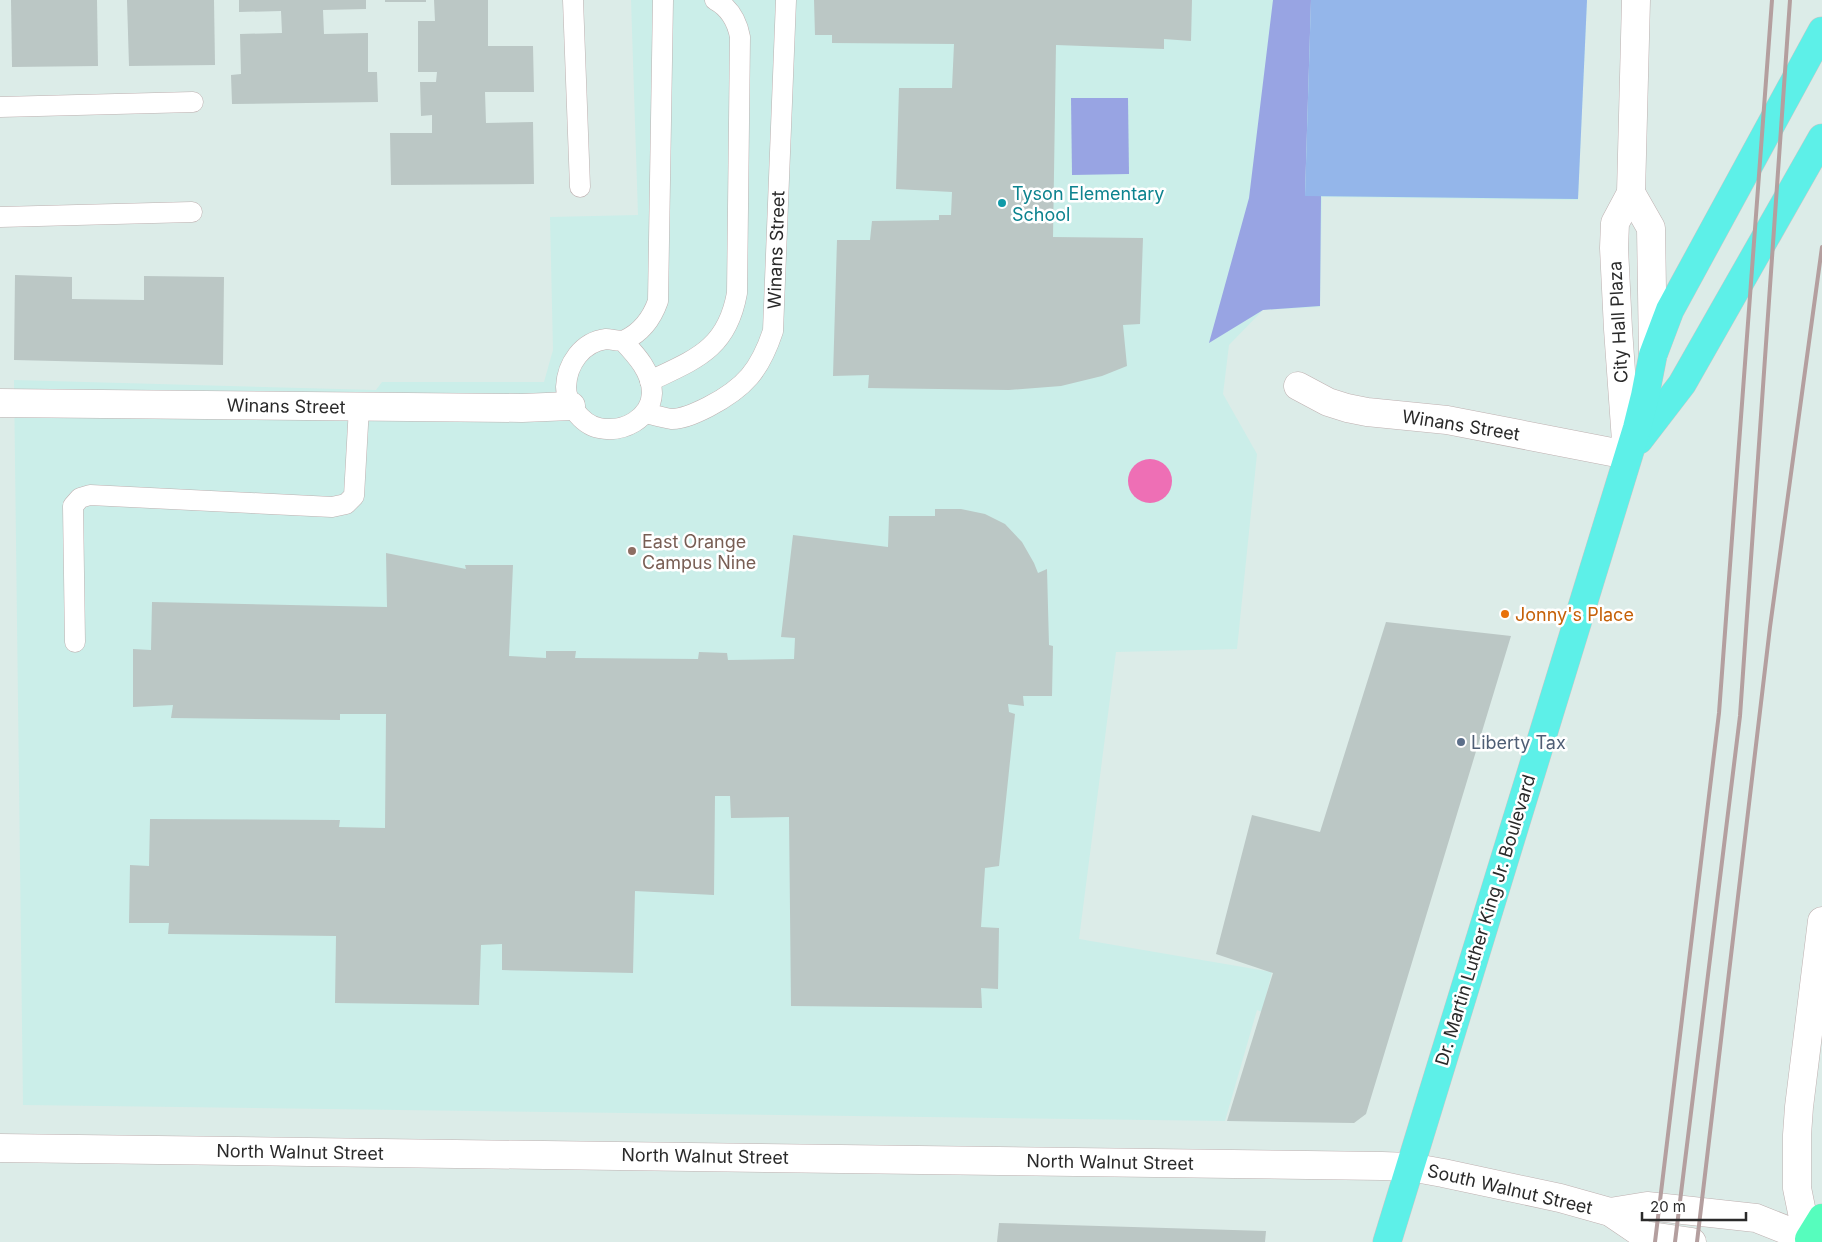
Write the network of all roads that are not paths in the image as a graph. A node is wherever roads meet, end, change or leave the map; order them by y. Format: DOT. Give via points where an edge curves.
graph roads {
  1 [pos="573,0"];
  2 [pos="663,0"];
  3 [pos="715,0"];
  4 [pos="786,0"];
  5 [pos="1636,0"];
  6 [pos="1649,0"];
  7 [pos="1822,31"];
  8 [pos="1637,37"];
  9 [pos="193,102"];
  10 [pos="0,108"];
  11 [pos="1822,138"];
  12 [pos="580,187"];
  13 [pos="1632,193"];
  14 [pos="192,212"];
  15 [pos="0,217"];
  16 [pos="623,341"];
  17 [pos="1654,355"];
  18 [pos="650,380"];
  19 [pos="1298,386"];
  20 [pos="0,403"];
  21 [pos="571,406"];
  22 [pos="358,407"];
  23 [pos="646,413"];
  24 [pos="1627,455"];
  25 [pos="75,642"];
  26 [pos="1822,921"];
  27 [pos="0,1148"];
  28 [pos="1410,1167"];
  29 [pos="1610,1212"];
  30 [pos="1811,1236"];
  31 [pos="1388,1242"];
  32 [pos="1692,1242"];
  1 -- 12 [label="lane"];
  2 -- 16 [label="lane" via="658,301 644,327"];
  3 -- 18 [label="lane" via="729,10 740,37 737,293 728,326 707,350"];
  4 -- 23 [label="lane, Winans Street" via="774,331 758,367 729,396 700,411 673,419"];
  5 -- 8 [label="street, City Hall Plaza"];
  6 -- 8 [label="street, City Hall Plaza"];
  7 -- 17 [label="main road, Dr. Martin Luther King Jr. Boulevard" via="1670,310"];
  8 -- 13 [label="street, City Hall Plaza"];
  9 -- 10 [label="lane"];
  11 -- 24 [label="main road, Dr. Martin Luther King Jr. Boulevard" via="1682,384"];
  13 -- 17 [label="street, City Hall Plaza" via="1650,228"];
  13 -- 24 [label="street, City Hall Plaza" via="1615,223 1614,240"];
  14 -- 15 [label="lane"];
  16 -- 18 [label="lane" via="644,366"];
  16 -- 21 [label="lane" via="606,339 589,345 575,356 567,372 566,389"];
  17 -- 24 [label="main road, Dr. Martin Luther King Jr. Boulevard"];
  18 -- 23 [label="lane" via="652,394"];
  19 -- 24 [label="street, Winans Street" via="1347,408 1447,420"];
  20 -- 22 [label="street, Winans Street"];
  21 -- 22 [label="street, Winans Street"];
  21 -- 23 [label="lane" via="582,420 598,428 616,430 632,424"];
  22 -- 25 [label="lane" via="354,496 346,504 332,507 90,495 80,498 72,506"];
  24 -- 28 [label="main road, Dr. Martin Luther King Jr. Boulevard"];
  26 -- 30 [label="street" via="1797,1135 1797,1188"];
  27 -- 28 [label="street, North Walnut Street"];
  28 -- 29 [label="street, South Walnut Street" via="1560,1198"];
  28 -- 31 [label="main road, Dr. Martin Luther King Jr. Boulevard"];
  29 -- 30 [label="street, South Walnut Street" via="1647,1206 1756,1218"];
  29 -- 32 [label="street, South Walnut Street" via="1644,1235"];
}
